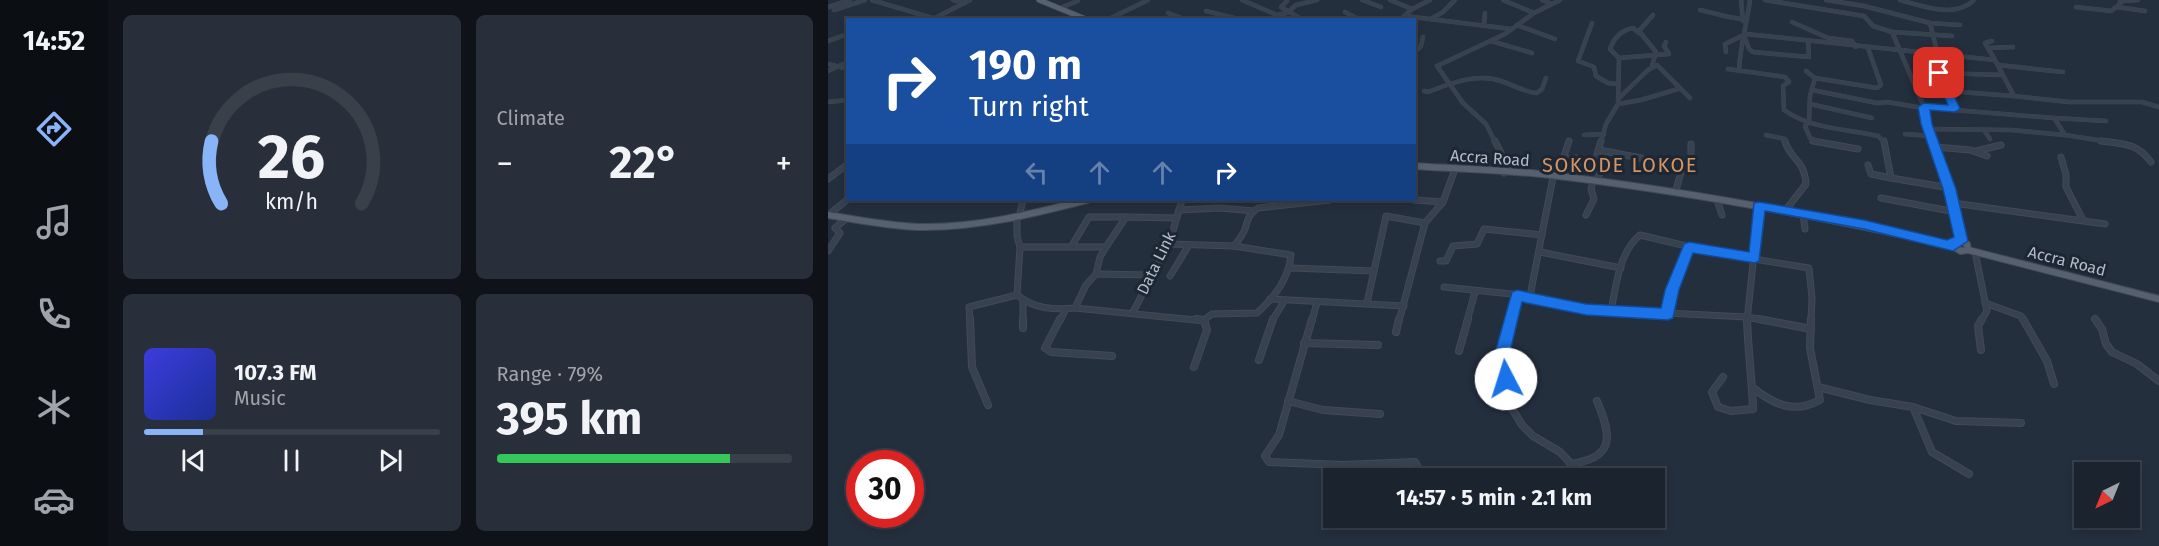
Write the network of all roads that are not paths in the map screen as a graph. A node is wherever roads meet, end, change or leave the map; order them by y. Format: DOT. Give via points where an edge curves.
graph roads {
  1 [pos="850,0"];
  2 [pos="865,0"];
  3 [pos="872,0"];
  4 [pos="953,0"];
  5 [pos="970,0"];
  6 [pos="1039,0"];
  7 [pos="1148,0"];
  8 [pos="1242,0"];
  9 [pos="1317,0"];
  10 [pos="1362,0"];
  11 [pos="1390,0"];
  12 [pos="1430,0"];
  13 [pos="1455,0"];
  14 [pos="1503,0"];
  15 [pos="1542,0"];
  16 [pos="1560,0"];
  17 [pos="1741,0"];
  18 [pos="1750,0"];
  19 [pos="1765,0"];
  20 [pos="1774,0"];
  21 [pos="1825,0"];
  22 [pos="1866,0"];
  23 [pos="1900,0"];
  24 [pos="1974,0"];
  25 [pos="2138,0"];
  26 [pos="858,1"];
  27 [pos="1078,1"];
  28 [pos="1140,1"];
  29 [pos="1287,1"];
  30 [pos="965,3"];
  31 [pos="1552,4"];
  32 [pos="1852,4"];
  33 [pos="2119,4"];
  34 [pos="1864,6"];
  35 [pos="1381,7"];
  36 [pos="828,8"];
  37 [pos="1060,8"];
  38 [pos="2076,8"];
  39 [pos="1412,9"];
  40 [pos="834,10"];
  41 [pos="1700,10"];
  42 [pos="1823,10"];
  43 [pos="1206,11"];
  44 [pos="2145,11"];
  45 [pos="1289,12"];
  46 [pos="1345,12"];
  47 [pos="1848,12"];
  48 [pos="1920,12"];
  49 [pos="1168,13"];
  50 [pos="1485,13"];
  51 [pos="1534,13"];
  52 [pos="1653,15"];
  53 [pos="1405,16"];
  54 [pos="930,18"];
  55 [pos="935,18"];
  56 [pos="1083,18"];
  57 [pos="1110,18"];
  58 [pos="1182,18"];
  59 [pos="1234,18"];
  60 [pos="1300,18"];
  61 [pos="1356,18"];
  62 [pos="1402,18"];
  63 [pos="1743,19"];
  64 [pos="1918,19"];
  65 [pos="1430,20"];
  66 [pos="1792,22"];
  67 [pos="1592,23"];
  68 [pos="1930,23"];
  69 [pos="1484,24"];
  70 [pos="1960,25"];
  71 [pos="1517,26"];
  72 [pos="1746,28"];
  73 [pos="1511,29"];
  74 [pos="1892,32"];
  75 [pos="1639,33"];
  76 [pos="846,35"];
  77 [pos="1934,35"];
  78 [pos="1745,36"];
  79 [pos="1952,36"];
  80 [pos="1423,37"];
  81 [pos="1556,39"];
  82 [pos="1491,40"];
  83 [pos="828,41"];
  84 [pos="1808,41"];
  85 [pos="1992,41"];
  86 [pos="1666,42"];
  87 [pos="1856,47"];
  88 [pos="2013,47"];
  89 [pos="1868,48"];
  90 [pos="1989,48"];
  91 [pos="2003,49"];
  92 [pos="1901,51"];
  93 [pos="1416,52"];
  94 [pos="1726,52"];
  95 [pos="1532,53"];
  96 [pos="1930,54"];
  97 [pos="1656,55"];
  98 [pos="1938,55"];
  99 [pos="2009,55"];
  100 [pos="1619,58"];
  101 [pos="1997,62"];
  102 [pos="846,63"];
  103 [pos="828,64"];
  104 [pos="1653,66"];
  105 [pos="838,67"];
  106 [pos="846,69"];
  107 [pos="1728,69"];
  108 [pos="1739,70"];
  109 [pos="828,71"];
  110 [pos="1806,71"];
  111 [pos="2063,72"];
  112 [pos="1939,73"];
  113 [pos="2002,75"];
  114 [pos="1546,78"];
  115 [pos="1815,78"];
  116 [pos="1449,83"];
  117 [pos="1617,84"];
  118 [pos="1678,89"];
  119 [pos="1812,90"];
  120 [pos="1424,91"];
  121 [pos="1947,91"];
  122 [pos="2014,96"];
  123 [pos="1619,98"];
  124 [pos="1690,98"];
  125 [pos="846,100"];
  126 [pos="828,102"];
  127 [pos="1618,104"];
  128 [pos="1810,104"];
  129 [pos="1924,107"];
  130 [pos="2159,107"];
  131 [pos="1955,109"];
  132 [pos="1872,118"];
  133 [pos="2054,118"];
  134 [pos="2106,121"];
  135 [pos="1809,122"];
  136 [pos="1929,129"];
  137 [pos="1984,130"];
  138 [pos="1604,134"];
  139 [pos="1905,134"];
  140 [pos="1584,135"];
  141 [pos="1766,135"];
  142 [pos="2065,135"];
  143 [pos="1931,136"];
  144 [pos="1990,139"];
  145 [pos="1569,141"];
  146 [pos="1691,144"];
  147 [pos="2001,145"];
  148 [pos="1935,147"];
  149 [pos="1858,149"];
  150 [pos="1599,150"];
  151 [pos="1975,151"];
  152 [pos="1987,156"];
  153 [pos="2061,157"];
  154 [pos="1641,158"];
  155 [pos="2151,162"];
  156 [pos="1416,164"];
  157 [pos="1416,164"];
  158 [pos="1868,165"];
  159 [pos="846,166"];
  160 [pos="1455,169"];
  161 [pos="1505,171"];
  162 [pos="1554,174"];
  163 [pos="1576,174"];
  164 [pos="1891,177"];
  165 [pos="828,179"];
  166 [pos="1596,179"];
  167 [pos="1950,189"];
  168 [pos="1676,190"];
  169 [pos="1881,198"];
  170 [pos="846,200"];
  171 [pos="1416,200"];
  172 [pos="1717,200"];
  173 [pos="1023,201"];
  174 [pos="1072,201"];
  175 [pos="1082,201"];
  176 [pos="1182,201"];
  177 [pos="1325,201"];
  178 [pos="1443,202"];
  179 [pos="1953,203"];
  180 [pos="1759,206"];
  181 [pos="1788,207"];
  182 [pos="1179,210"];
  183 [pos="1255,211"];
  184 [pos="829,212"];
  185 [pos="1956,212"];
  186 [pos="1803,214"];
  187 [pos="1019,215"];
  188 [pos="1586,215"];
  189 [pos="1722,215"];
  190 [pos="1126,217"];
  191 [pos="847,218"];
  192 [pos="1176,218"];
  193 [pos="2084,221"];
  194 [pos="1425,223"];
  195 [pos="2105,224"];
  196 [pos="1805,229"];
  197 [pos="1542,235"];
  198 [pos="1169,244"];
  199 [pos="1953,244"];
  200 [pos="1189,245"];
  201 [pos="1234,246"];
  202 [pos="1020,247"];
  203 [pos="1071,247"];
  204 [pos="1106,247"];
  205 [pos="1689,247"];
  206 [pos="1968,247"];
  207 [pos="828,251"];
  208 [pos="1540,252"];
  209 [pos="1755,258"];
  210 [pos="1440,261"];
  211 [pos="1290,268"];
  212 [pos="1621,268"];
  213 [pos="1374,271"];
  214 [pos="1096,273"];
  215 [pos="1152,275"];
  216 [pos="1170,276"];
  217 [pos="1443,287"];
  218 [pos="1475,292"];
  219 [pos="2159,294"];
  220 [pos="1017,295"];
  221 [pos="1517,295"];
  222 [pos="1530,296"];
  223 [pos="1270,299"];
  224 [pos="2159,299"];
  225 [pos="1285,300"];
  226 [pos="1023,302"];
  227 [pos="1317,302"];
  228 [pos="1367,303"];
  229 [pos="1985,303"];
  230 [pos="1404,306"];
  231 [pos="1075,308"];
  232 [pos="1066,309"];
  233 [pos="1611,311"];
  234 [pos="1133,312"];
  235 [pos="1668,314"];
  236 [pos="1747,317"];
  237 [pos="2095,319"];
  238 [pos="1204,320"];
  239 [pos="1023,328"];
  240 [pos="1811,329"];
  241 [pos="1396,332"];
  242 [pos="1304,342"];
  243 [pos="1378,345"];
  244 [pos="1981,350"];
  245 [pos="1459,351"];
  246 [pos="1112,356"];
  247 [pos="1259,360"];
  248 [pos="1194,367"];
  249 [pos="1723,376"];
  250 [pos="2159,381"];
  251 [pos="2054,384"];
  252 [pos="1818,387"];
  253 [pos="1753,388"];
  254 [pos="1288,401"];
  255 [pos="1597,401"];
  256 [pos="988,405"];
  257 [pos="1913,407"];
  258 [pos="1380,414"];
  259 [pos="2021,423"];
  260 [pos="1570,464"];
  261 [pos="1418,468"];
  262 [pos="1576,468"];
  263 [pos="1969,474"];
  1 -- 36 [label="street"];
  2 -- 26 [label="street"];
  3 -- 54 [label="street"];
  4 -- 30 [label="street"];
  5 -- 30 [label="street"];
  6 -- 37 [label="main road"];
  7 -- 28 [label="street"];
  8 -- 45 [label="street" via="1275,14"];
  9 -- 45 [label="street" via="1294,6"];
  10 -- 35 [label="street"];
  11 -- 39 [label="street"];
  12 -- 39 [label="street"];
  13 -- 65 [label="street"];
  14 -- 51 [label="street"];
  15 -- 31 [label="street"];
  16 -- 31 [label="street"];
  17 -- 63 [label="street"];
  18 -- 72 [label="street"];
  19 -- 20 [label="street"];
  20 -- 42 [label="street"];
  21 -- 32 [label="street"];
  21 -- 42 [label="street"];
  22 -- 34 [label="street"];
  23 -- 24 [label="street" via="1944,13 1963,9"];
  25 -- 33 [label="street" via="2123,0"];
  26 -- 40 [label="street"];
  27 -- 37 [label="street"];
  28 -- 57 [label="street"];
  29 -- 45 [label="street" via="1281,6"];
  30 -- 55 [label="street"];
  31 -- 51 [label="street"];
  32 -- 34 [label="street"];
  32 -- 47 [label="street"];
  33 -- 38 [label="street" via="2111,11"];
  33 -- 44 [label="street"];
  34 -- 64 [label="street"];
  37 -- 56 [label="main road"];
  39 -- 53 [label="street"];
  41 -- 63 [label="street"];
  42 -- 47 [label="street"];
  43 -- 59 [label="street"];
  45 -- 60 [label="street"];
  46 -- 61 [label="street"];
  47 -- 74 [label="street" via="1867,17 1873,26"];
  48 -- 64 [label="street"];
  49 -- 58 [label="street"];
  50 -- 69 [label="street"];
  51 -- 71 [label="street"];
  52 -- 75 [label="street"];
  53 -- 62 [label="street"];
  53 -- 65 [label="street"];
  63 -- 72 [label="street"];
  64 -- 68 [label="street"];
  65 -- 69 [label="street"];
  66 -- 87 [label="street" via="1828,38 1852,41"];
  67 -- 117 [label="street" via="1578,61 1594,67 1596,75 1604,81"];
  68 -- 70 [label="street"];
  68 -- 77 [label="street"];
  69 -- 73 [label="street"];
  71 -- 73 [label="street"];
  71 -- 81 [label="street"];
  72 -- 78 [label="street"];
  73 -- 82 [label="street"];
  74 -- 77 [label="street"];
  74 -- 92 [label="street"];
  75 -- 97 [label="street"];
  75 -- 100 [label="street" via="1631,27 1614,39 1610,49"];
  76 -- 83 [label="street"];
  77 -- 79 [label="street"];
  77 -- 98 [label="street"];
  78 -- 84 [label="street"];
  78 -- 84 [label="street" via="1754,52 1809,57"];
  78 -- 94 [label="street" via="1725,44"];
  78 -- 108 [label="street" via="1740,46"];
  80 -- 93 [label="street"];
  82 -- 95 [label="street"];
  82 -- 116 [label="street" via="1437,66"];
  84 -- 87 [label="street"];
  85 -- 90 [label="street" via="1985,43"];
  86 -- 97 [label="street" via="1669,54"];
  87 -- 89 [label="street"];
  88 -- 91 [label="street"];
  89 -- 92 [label="street"];
  89 -- 115 [label="street" via="1881,86"];
  90 -- 91 [label="street"];
  90 -- 101 [label="street"];
  91 -- 99 [label="street"];
  92 -- 96 [label="street"];
  92 -- 129 [label="street"];
  96 -- 98 [label="street"];
  96 -- 112 [label="street"];
  97 -- 100 [label="street"];
  97 -- 104 [label="street"];
  98 -- 101 [label="street"];
  100 -- 117 [label="street"];
  101 -- 111 [label="street"];
  101 -- 113 [label="street"];
  102 -- 105 [label="street"];
  103 -- 105 [label="street"];
  104 -- 118 [label="street" via="1664,68"];
  104 -- 123 [label="street"];
  105 -- 106 [label="street"];
  105 -- 109 [label="street"];
  107 -- 108 [label="street"];
  108 -- 135 [label="street" via="1785,77 1789,82 1783,86 1784,110"];
  110 -- 115 [label="street"];
  112 -- 113 [label="street"];
  112 -- 121 [label="street"];
  113 -- 122 [label="street"];
  114 -- 116 [label="street" via="1537,93 1493,79"];
  115 -- 119 [label="street"];
  116 -- 120 [label="street"];
  116 -- 161 [label="street" via="1462,103 1486,124 1503,157"];
  117 -- 123 [label="street"];
  118 -- 124 [label="street"];
  118 -- 127 [label="street"];
  119 -- 128 [label="street"];
  119 -- 129 [label="street" via="1872,103"];
  121 -- 122 [label="street"];
  121 -- 131 [label="street"];
  122 -- 130 [label="street" via="2069,102 2135,102"];
  123 -- 127 [label="street"];
  125 -- 126 [label="street"];
  127 -- 138 [label="street"];
  128 -- 132 [label="street"];
  128 -- 135 [label="street"];
  129 -- 131 [label="street"];
  129 -- 136 [label="street"];
  131 -- 133 [label="street"];
  133 -- 134 [label="street"];
  133 -- 142 [label="street"];
  135 -- 149 [label="street" via="1805,127 1814,141"];
  135 -- 164 [label="street" via="1881,138 1886,145"];
  136 -- 137 [label="street"];
  136 -- 143 [label="street"];
  137 -- 142 [label="street"];
  137 -- 144 [label="street"];
  138 -- 140 [label="street"];
  138 -- 150 [label="street"];
  139 -- 143 [label="street"];
  141 -- 181 [label="street" via="1785,139 1788,152 1804,165 1806,184"];
  142 -- 155 [label="street" via="2142,150"];
  143 -- 148 [label="street"];
  145 -- 163 [label="street" via="1564,156 1576,158"];
  146 -- 168 [label="street" via="1691,156 1683,165"];
  147 -- 151 [label="street"];
  148 -- 151 [label="street"];
  148 -- 167 [label="street"];
  150 -- 154 [label="street"];
  150 -- 166 [label="street"];
  151 -- 152 [label="street"];
  153 -- 193 [label="street" via="2066,187"];
  156 -- 161 [label="main road, Accra Road"];
  157 -- 160 [label="main road, Accra Road"];
  158 -- 164 [label="street" via="1871,174"];
  159 -- 165 [label="street"];
  160 -- 161 [label="main road, Accra Road"];
  160 -- 178 [label="street"];
  161 -- 162 [label="main road, Accra Road"];
  162 -- 163 [label="main road, Accra Road"];
  162 -- 166 [label="main road, Accra Road"];
  162 -- 197 [label="street"];
  163 -- 166 [label="main road, Accra Road"];
  164 -- 167 [label="street"];
  166 -- 168 [label="main road, Accra Road"];
  166 -- 172 [label="main road, Accra Road"];
  166 -- 188 [label="street" via="1591,189 1594,199"];
  167 -- 179 [label="street"];
  168 -- 181 [label="main road, Accra Road"];
  169 -- 185 [label="street"];
  170 -- 184 [label="street"];
  171 -- 178 [label="street"];
  172 -- 180 [label="main road, Accra Road"];
  172 -- 189 [label="street"];
  173 -- 187 [label="street"];
  174 -- 187 [label="main road"];
  175 -- 187 [label="main road"];
  176 -- 182 [label="street, Data Link"];
  177 -- 183 [label="street" via="1264,206"];
  178 -- 194 [label="street"];
  179 -- 185 [label="street"];
  179 -- 193 [label="street"];
  180 -- 186 [label="main road, Accra Road"];
  180 -- 209 [label="street"];
  181 -- 199 [label="main road, Accra Road" via="1864,220"];
  182 -- 183 [label="street"];
  182 -- 192 [label="street, Data Link"];
  183 -- 201 [label="street" via="1248,215 1245,230"];
  184 -- 187 [label="main road" via="923,224"];
  184 -- 191 [label="main road"];
  185 -- 206 [label="street"];
  186 -- 196 [label="street"];
  186 -- 199 [label="main road, Accra Road"];
  187 -- 191 [label="main road" via="980,224 937,227"];
  187 -- 202 [label="street"];
  190 -- 192 [label="street"];
  190 -- 203 [label="street" via="1089,218"];
  190 -- 204 [label="street"];
  191 -- 207 [label="street" via="835,228 839,237"];
  192 -- 198 [label="street, Data Link"];
  193 -- 195 [label="street"];
  194 -- 213 [label="street" via="1386,216"];
  194 -- 230 [label="street"];
  197 -- 208 [label="street"];
  197 -- 210 [label="street" via="1484,229 1477,244 1453,246 1446,261"];
  198 -- 200 [label="street"];
  198 -- 215 [label="street, Data Link"];
  199 -- 206 [label="main road, Accra Road"];
  199 -- 206 [label="main road, Accra Road" via="1961,250"];
  200 -- 201 [label="street"];
  200 -- 216 [label="street"];
  201 -- 211 [label="street" via="1287,252 1291,255"];
  202 -- 203 [label="street"];
  202 -- 220 [label="street"];
  203 -- 204 [label="street"];
  204 -- 214 [label="street"];
  205 -- 209 [label="street"];
  205 -- 212 [label="street" via="1637,236"];
  205 -- 235 [label="street" via="1672,290"];
  206 -- 219 [label="main road, Accra Road"];
  206 -- 224 [label="main road, Accra Road"];
  206 -- 229 [label="street"];
  208 -- 212 [label="street"];
  208 -- 222 [label="street"];
  209 -- 236 [label="street"];
  209 -- 240 [label="street" via="1810,269"];
  211 -- 213 [label="street"];
  211 -- 223 [label="street"];
  212 -- 233 [label="street"];
  213 -- 228 [label="street"];
  214 -- 215 [label="street"];
  214 -- 231 [label="street"];
  215 -- 234 [label="street, Data Link"];
  217 -- 218 [label="street"];
  218 -- 221 [label="street"];
  218 -- 245 [label="street"];
  220 -- 226 [label="street"];
  220 -- 256 [label="street" via="969,307 972,367"];
  221 -- 222 [label="street"];
  221 -- 260 [label="street" via="1501,360 1507,400 1528,431 1560,452"];
  222 -- 233 [label="street"];
  223 -- 225 [label="street"];
  223 -- 238 [label="street, Data Link" via="1257,313 1212,314"];
  225 -- 227 [label="street"];
  225 -- 247 [label="street" via="1271,322"];
  226 -- 232 [label="street"];
  226 -- 239 [label="street"];
  227 -- 228 [label="street"];
  227 -- 242 [label="street"];
  228 -- 230 [label="street"];
  229 -- 244 [label="street" via="1987,311 1978,327"];
  229 -- 251 [label="street" via="2021,316 2047,361"];
  230 -- 241 [label="street"];
  231 -- 232 [label="street"];
  231 -- 234 [label="street"];
  232 -- 246 [label="street" via="1045,348 1051,352"];
  233 -- 235 [label="street"];
  234 -- 238 [label="street, Data Link"];
  235 -- 236 [label="street"];
  236 -- 240 [label="street"];
  236 -- 253 [label="street"];
  237 -- 250 [label="street" via="2116,356 2136,363"];
  238 -- 248 [label="street" via="1207,330"];
  240 -- 252 [label="street" via="1811,357"];
  242 -- 243 [label="street"];
  242 -- 254 [label="street"];
  249 -- 253 [label="street" via="1712,392 1718,407 1731,411 1753,409"];
  252 -- 253 [label="street" via="1820,400 1805,408 1779,406"];
  252 -- 257 [label="street"];
  254 -- 258 [label="street" via="1323,410"];
  254 -- 261 [label="street" via="1279,435 1265,456 1269,462 1414,462"];
  255 -- 260 [label="street" via="1608,425 1607,443 1600,456 1586,463"];
  257 -- 259 [label="street" via="1956,421"];
  257 -- 263 [label="street" via="1932,452"];
  260 -- 262 [label="street"];
}
